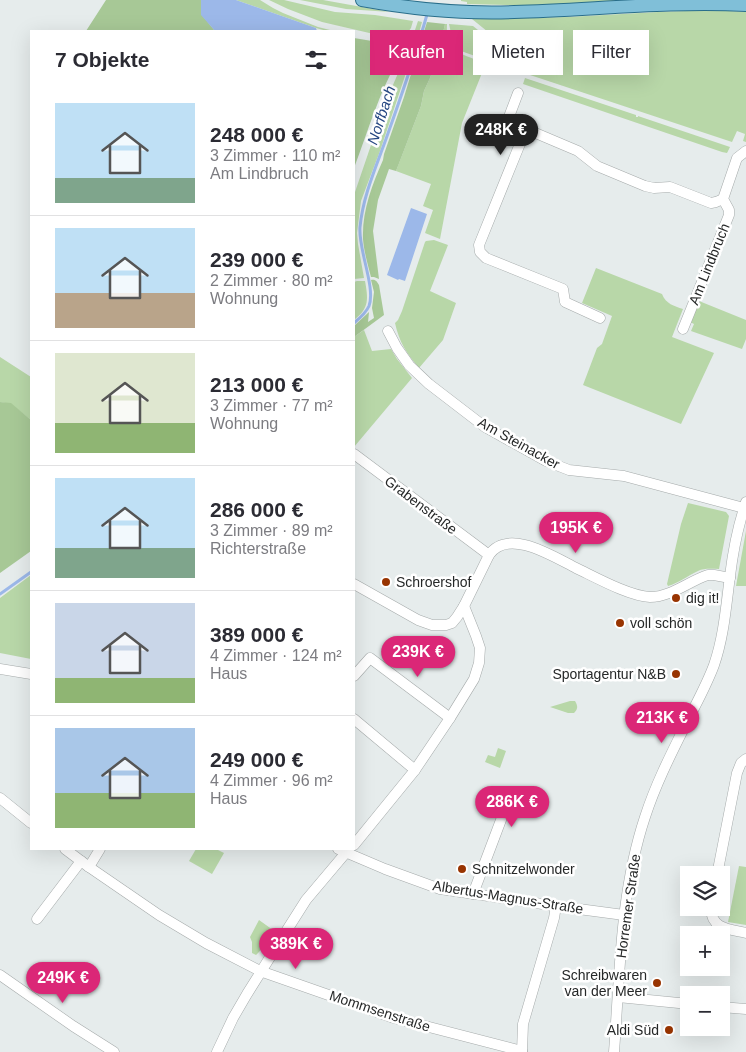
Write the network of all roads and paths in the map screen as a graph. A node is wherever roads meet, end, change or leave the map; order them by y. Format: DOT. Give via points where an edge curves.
graph roads {
  1 [pos="362,0"];
  2 [pos="746,5"];
  3 [pos="518,93"];
  4 [pos="526,129"];
  5 [pos="746,150"];
  6 [pos="723,199"];
  7 [pos="600,318"];
  8 [pos="683,329"];
  9 [pos="388,331"];
  10 [pos="355,455"];
  11 [pos="745,506"];
  12 [pos="489,555"];
  13 [pos="730,578"];
  14 [pos="355,585"];
  15 [pos="464,606"];
  16 [pos="0,669"];
  17 [pos="30,674"];
  18 [pos="355,675"];
  19 [pos="450,718"];
  20 [pos="355,720"];
  21 [pos="746,757"];
  22 [pos="415,770"];
  23 [pos="0,798"];
  24 [pos="515,803"];
  25 [pos="30,821"];
  26 [pos="355,843"];
  27 [pos="66,850"];
  28 [pos="99,850"];
  29 [pos="345,850"];
  30 [pos="85,864"];
  31 [pos="719,866"];
  32 [pos="473,894"];
  33 [pos="556,906"];
  34 [pos="624,915"];
  35 [pos="712,916"];
  36 [pos="37,918"];
  37 [pos="746,933"];
  38 [pos="260,970"];
  39 [pos="0,975"];
  40 [pos="618,997"];
  41 [pos="680,1003"];
  42 [pos="730,1008"];
  43 [pos="746,1009"];
  44 [pos="522,1051"];
  45 [pos="114,1052"];
  46 [pos="217,1052"];
  47 [pos="614,1052"];
  1 -- 2 [label="main road" via="392,5 512,12"];
  3 -- 4 [label="street, Am Lindbruch" via="507,122"];
  4 -- 6 [label="street, Am Lindbruch" via="578,151 598,166 645,186 670,187 711,203"];
  4 -- 7 [label="street" via="482,238 480,252 486,258 563,289 565,302"];
  5 -- 6 [label="street, Am Lindbruch" via="738,158"];
  6 -- 8 [label="street, Am Lindbruch" via="729,215"];
  9 -- 11 [label="street, Am Steinacker" via="410,365 429,384 485,427 546,461 569,470 624,476"];
  10 -- 12 [label="street, Grabenstraße"];
  11 -- 13 [label="street, Horremer Straße"];
  12 -- 13 [label="street" via="503,545 532,547 602,581 650,597 708,575"];
  12 -- 15 [label="street"];
  13 -- 34 [label="street, Horremer Straße" via="724,626 714,666 664,768 645,816 629,876"];
  14 -- 15 [label="street" via="432,625 450,624"];
  15 -- 19 [label="street" via="480,645 480,660 474,679"];
  16 -- 17 [label="street"];
  18 -- 19 [label="street" via="370,658"];
  19 -- 22 [label="street"];
  20 -- 22 [label="street"];
  21 -- 31 [label="street" via="737,773"];
  22 -- 26 [label="street"];
  23 -- 25 [label="street"];
  24 -- 32 [label="street" via="504,812"];
  27 -- 30 [label="street, Mommsenstraße"];
  28 -- 30 [label="street"];
  29 -- 32 [label="street, Albertus-Magnus-Straße" via="431,886"];
  29 -- 38 [label="street" via="306,900"];
  30 -- 36 [label="street"];
  30 -- 38 [label="street, Mommsenstraße" via="159,915"];
  32 -- 33 [label="street, Albertus-Magnus-Straße"];
  33 -- 34 [label="street, Albertus-Magnus-Straße"];
  33 -- 44 [label="street" via="523,1024"];
  34 -- 40 [label="street, Horremer Straße"];
  35 -- 37 [label="street" via="722,928"];
  38 -- 44 [label="street, Mommsenstraße" via="394,1018"];
  38 -- 46 [label="street"];
  39 -- 45 [label="street"];
  40 -- 41 [label="street"];
  40 -- 47 [label="street, Horremer Straße"];
  42 -- 43 [label="street"];
}
